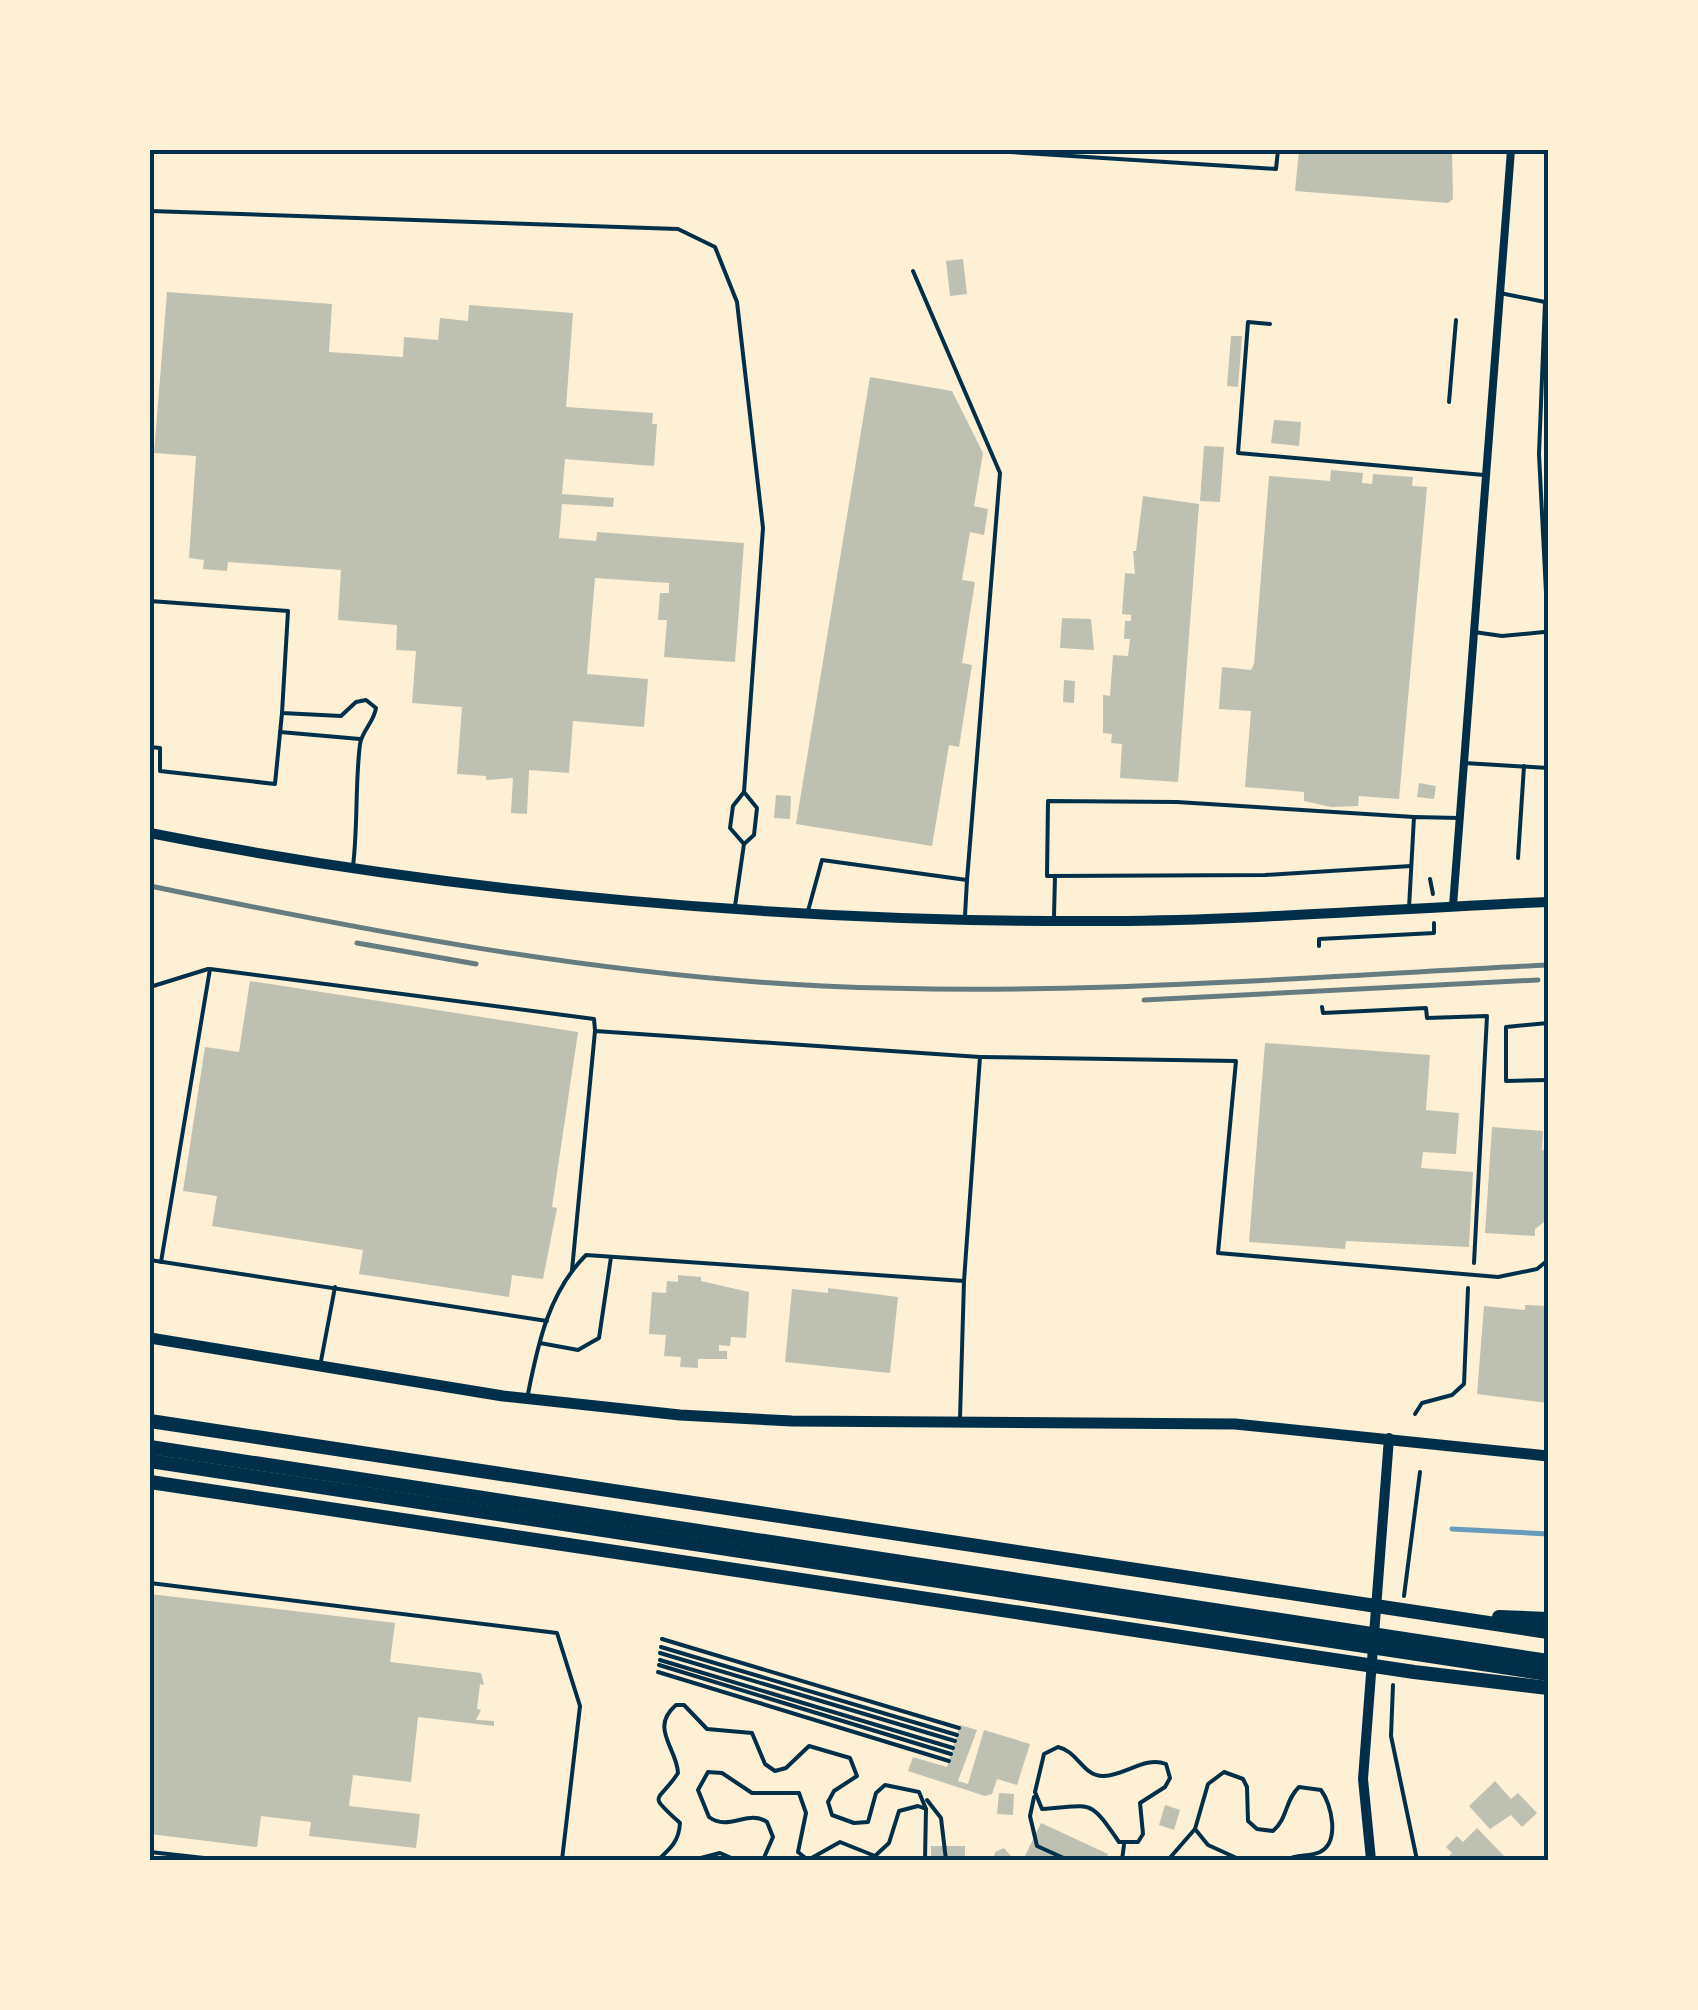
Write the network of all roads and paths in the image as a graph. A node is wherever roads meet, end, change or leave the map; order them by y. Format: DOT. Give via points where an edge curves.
graph roads {
  1 [pos="977,150"];
  2 [pos="989,150"];
  3 [pos="1278,150"];
  4 [pos="1511,150"];
  5 [pos="150,211"];
  6 [pos="912,271"];
  7 [pos="1500,293"];
  8 [pos="1456,320"];
  9 [pos="1270,324"];
  10 [pos="1449,402"];
  11 [pos="1486,475"];
  12 [pos="150,601"];
  13 [pos="1474,632"];
  14 [pos="1547,632"];
  15 [pos="282,713"];
  16 [pos="280,732"];
  17 [pos="360,739"];
  18 [pos="150,747"];
  19 [pos="1464,763"];
  20 [pos="1524,766"];
  21 [pos="1548,768"];
  22 [pos="744,792"];
  23 [pos="1414,817"];
  24 [pos="1460,818"];
  25 [pos="150,833"];
  26 [pos="744,844"];
  27 [pos="1518,858"];
  28 [pos="353,866"];
  29 [pos="1411,866"];
  30 [pos="1055,876"];
  31 [pos="1430,879"];
  32 [pos="967,880"];
  33 [pos="1548,902"];
  34 [pos="735,906"];
  35 [pos="1453,906"];
  36 [pos="1434,907"];
  37 [pos="1408,908"];
  38 [pos="808,911"];
  39 [pos="965,917"];
  40 [pos="1054,920"];
  41 [pos="1320,946"];
  42 [pos="210,968"];
  43 [pos="150,987"];
  44 [pos="1322,1008"];
  45 [pos="150,1016"];
  46 [pos="1548,1023"];
  47 [pos="595,1030"];
  48 [pos="150,1056"];
  49 [pos="980,1057"];
  50 [pos="1548,1080"];
  51 [pos="611,1256"];
  52 [pos="150,1260"];
  53 [pos="1548,1260"];
  54 [pos="161,1262"];
  55 [pos="1474,1262"];
  56 [pos="572,1270"];
  57 [pos="964,1280"];
  58 [pos="335,1287"];
  59 [pos="1468,1288"];
  60 [pos="547,1321"];
  61 [pos="150,1338"];
  62 [pos="540,1343"];
  63 [pos="320,1366"];
  64 [pos="527,1399"];
  65 [pos="1415,1414"];
  66 [pos="150,1420"];
  67 [pos="960,1422"];
  68 [pos="1388,1438"];
  69 [pos="150,1447"];
  70 [pos="1548,1456"];
  71 [pos="150,1461"];
  72 [pos="150,1482"];
  73 [pos="150,1583"];
  74 [pos="1418,1614"];
  75 [pos="1548,1619"];
  76 [pos="1548,1632"];
  77 [pos="1334,1635"];
  78 [pos="662,1639"];
  79 [pos="1415,1647"];
  80 [pos="1548,1661"];
  81 [pos="1548,1674"];
  82 [pos="1548,1688"];
  83 [pos="951,1755"];
  84 [pos="1035,1792"];
  85 [pos="925,1798"];
  86 [pos="926,1810"];
  87 [pos="1195,1829"];
  88 [pos="1124,1843"];
  89 [pos="150,1852"];
  90 [pos="222,1860"];
  91 [pos="562,1860"];
  92 [pos="658,1860"];
  93 [pos="693,1860"];
  94 [pos="736,1860"];
  95 [pos="763,1860"];
  96 [pos="925,1860"];
  97 [pos="946,1860"];
  98 [pos="1068,1860"];
  99 [pos="1122,1860"];
  100 [pos="1168,1860"];
  101 [pos="1241,1860"];
  102 [pos="1286,1860"];
  103 [pos="1372,1860"];
  1 -- 2 [label="lane"];
  2 -- 3 [label="lane" via="1276,169"];
  4 -- 7 [label="street"];
  5 -- 22 [label="lane" via="678,229 716,247 737,302 762,528"];
  6 -- 32 [label="lane" via="1000,473"];
  7 -- 11 [label="street"];
  7 -- 14 [label="lane" via="1545,302 1538,454"];
  8 -- 10 [label="lane"];
  9 -- 11 [label="lane" via="1248,322 1238,453"];
  11 -- 13 [label="street"];
  12 -- 15 [label="lane" via="288,611"];
  13 -- 14 [label="lane"];
  13 -- 19 [label="street"];
  15 -- 16 [label="lane"];
  15 -- 17 [label="lane" via="341,716 366,700 376,708 374,722"];
  16 -- 17 [label="lane"];
  16 -- 18 [label="lane" via="276,784 160,771 160,748"];
  17 -- 28 [label="lane"];
  19 -- 20 [label="lane"];
  19 -- 24 [label="street"];
  20 -- 21 [label="lane"];
  20 -- 27 [label="lane"];
  22 -- 26 [label="lane" via="757,808 754,834"];
  22 -- 26 [label="lane" via="732,806 730,828"];
  23 -- 24 [label="lane"];
  23 -- 29 [label="lane"];
  23 -- 30 [label="lane" via="1048,801 1046,876"];
  24 -- 35 [label="street"];
  25 -- 28 [label="street"];
  26 -- 34 [label="lane"];
  28 -- 34 [label="street" via="577,895"];
  29 -- 30 [label="lane"];
  29 -- 37 [label="lane"];
  30 -- 40 [label="lane"];
  31 -- 36 [label="path"];
  32 -- 38 [label="lane" via="822,860"];
  32 -- 39 [label="lane"];
  33 -- 35 [label="street"];
  34 -- 38 [label="street"];
  35 -- 36 [label="street"];
  36 -- 37 [label="street"];
  36 -- 41 [label="path" via="1434,932 1319,939"];
  37 -- 40 [label="street"];
  38 -- 39 [label="street"];
  39 -- 40 [label="street"];
  42 -- 43 [label="lane"];
  42 -- 47 [label="lane" via="594,1019"];
  42 -- 54 [label="lane"];
  44 -- 55 [label="path" via="1426,1008 1427,1018 1487,1016"];
  45 -- 48 [label="street"];
  46 -- 50 [label="lane" via="1506,1027 1506,1080"];
  47 -- 49 [label="lane"];
  47 -- 56 [label="lane"];
  49 -- 53 [label="lane" via="1236,1061 1218,1253 1498,1276 1537,1269"];
  49 -- 57 [label="lane"];
  51 -- 56 [label="lane" via="586,1255"];
  51 -- 57 [label="lane"];
  51 -- 62 [label="lane" via="599,1338 578,1350"];
  52 -- 54 [label="lane"];
  54 -- 58 [label="lane"];
  56 -- 60 [label="lane" via="562,1279"];
  57 -- 67 [label="lane"];
  58 -- 60 [label="lane"];
  58 -- 63 [label="lane"];
  59 -- 65 [label="path" via="1464,1384 1452,1396 1422,1403"];
  60 -- 62 [label="lane"];
  61 -- 63 [label="main road"];
  62 -- 64 [label="lane"];
  63 -- 64 [label="main road"];
  64 -- 67 [label="main road" via="792,1421"];
  66 -- 74 [label="highway"];
  67 -- 68 [label="main road" via="1235,1424"];
  68 -- 70 [label="main road"];
  68 -- 103 [label="street" via="1363,1779"];
  69 -- 77 [label="highway"];
  71 -- 77 [label="highway"];
  72 -- 82 [label="highway"];
  73 -- 91 [label="lane" via="557,1633 580,1706"];
  74 -- 75 [label="highway"];
  74 -- 76 [label="highway"];
  77 -- 79 [label="highway"];
  78 -- 83 [label="path" via="957,1735 660,1660"];
  79 -- 80 [label="highway"];
  79 -- 81 [label="highway"];
  84 -- 88 [label="path" via="1042,1808 1088,1804"];
  84 -- 88 [label="path" via="1050,1749 1072,1752 1099,1776 1166,1764 1165,1787 1140,1802 1143,1834 1138,1842"];
  84 -- 98 [label="path" via="1030,1816 1037,1846"];
  85 -- 86 [label="path"];
  85 -- 92 [label="path" via="906,1786 884,1785 868,1822 854,1824 832,1815 828,1802 858,1776 850,1758 809,1746 775,1770 765,1764 752,1733 706,1729 690,1707 676,1705 664,1735 678,1773 657,1800 680,1830"];
  85 -- 97 [label="path" via="941,1818"];
  86 -- 95 [label="path" via="898,1811 889,1843 875,1856 840,1842 808,1860 798,1852 806,1813 799,1793 752,1793 708,1772 698,1790 709,1817 725,1824 752,1817 767,1822 773,1838"];
  86 -- 96 [label="path"];
  87 -- 100 [label="path"];
  87 -- 101 [label="path" via="1208,1845"];
  87 -- 102 [label="path" via="1208,1784 1224,1772 1243,1779 1248,1821 1257,1829 1273,1830 1283,1822 1290,1795 1299,1788 1321,1790 1329,1801 1328,1843 1322,1851"];
  88 -- 99 [label="path"];
  89 -- 90 [label="lane"];
  93 -- 94 [label="path" via="720,1853"];
}
